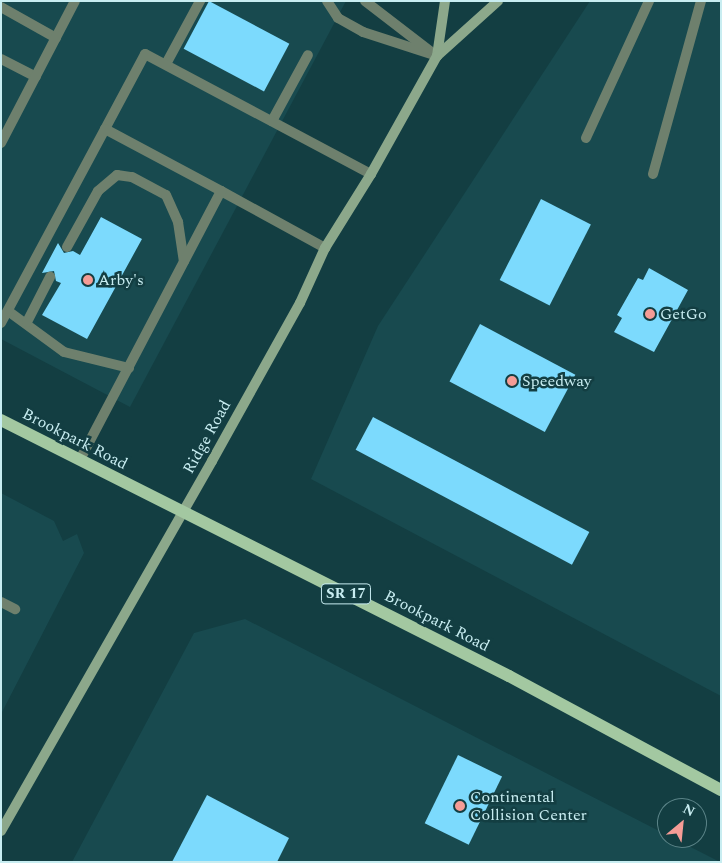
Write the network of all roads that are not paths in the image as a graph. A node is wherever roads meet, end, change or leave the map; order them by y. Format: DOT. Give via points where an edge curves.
graph roads {
  1 [pos="75,1"];
  2 [pos="200,1"];
  3 [pos="327,1"];
  4 [pos="365,1"];
  5 [pos="445,1"];
  6 [pos="498,1"];
  7 [pos="650,1"];
  8 [pos="701,1"];
  9 [pos="1,7"];
  10 [pos="56,38"];
  11 [pos="308,55"];
  12 [pos="437,56"];
  13 [pos="1,59"];
  14 [pos="166,64"];
  15 [pos="36,77"];
  16 [pos="272,121"];
  17 [pos="105,129"];
  18 [pos="586,138"];
  19 [pos="1,144"];
  20 [pos="372,174"];
  21 [pos="654,174"];
  22 [pos="221,191"];
  23 [pos="67,247"];
  24 [pos="325,248"];
  25 [pos="184,262"];
  26 [pos="50,277"];
  27 [pos="8,311"];
  28 [pos="27,322"];
  29 [pos="1,323"];
  30 [pos="129,368"];
  31 [pos="1,420"];
  32 [pos="80,460"];
  33 [pos="182,513"];
  34 [pos="1,602"];
  35 [pos="15,609"];
  36 [pos="721,790"];
  37 [pos="1,831"];
  1 -- 10 [label="lane"];
  2 -- 14 [label="lane"];
  3 -- 12 [label="lane" via="338,18 363,32"];
  4 -- 12 [label="lane"];
  5 -- 12 [label="main road, Ridge Road"];
  6 -- 12 [label="main road, Ridge Road"];
  7 -- 18 [label="lane"];
  8 -- 21 [label="lane"];
  9 -- 10 [label="lane"];
  10 -- 15 [label="lane"];
  11 -- 16 [label="lane"];
  12 -- 20 [label="main road, Ridge Road"];
  13 -- 15 [label="lane"];
  14 -- 16 [label="lane"];
  14 -- 17 [label="lane" via="145,54"];
  15 -- 19 [label="lane"];
  16 -- 20 [label="lane"];
  17 -- 22 [label="lane"];
  17 -- 27 [label="lane"];
  20 -- 24 [label="main road, Ridge Road"];
  22 -- 24 [label="lane"];
  22 -- 25 [label="lane"];
  23 -- 25 [label="lane" via="98,191 117,175 132,177 166,195 178,222"];
  24 -- 33 [label="main road, Ridge Road" via="300,302"];
  25 -- 30 [label="lane"];
  26 -- 28 [label="lane"];
  27 -- 28 [label="lane"];
  27 -- 29 [label="lane"];
  28 -- 30 [label="lane" via="39,336 64,352"];
  30 -- 32 [label="lane"];
  31 -- 32 [label="main road, Brookpark Road / SR 17"];
  32 -- 33 [label="main road, Brookpark Road / SR 17"];
  33 -- 36 [label="main road, Brookpark Road / SR 17" via="509,676"];
  33 -- 37 [label="main road, Ridge Road"];
  34 -- 35 [label="lane"];
}
